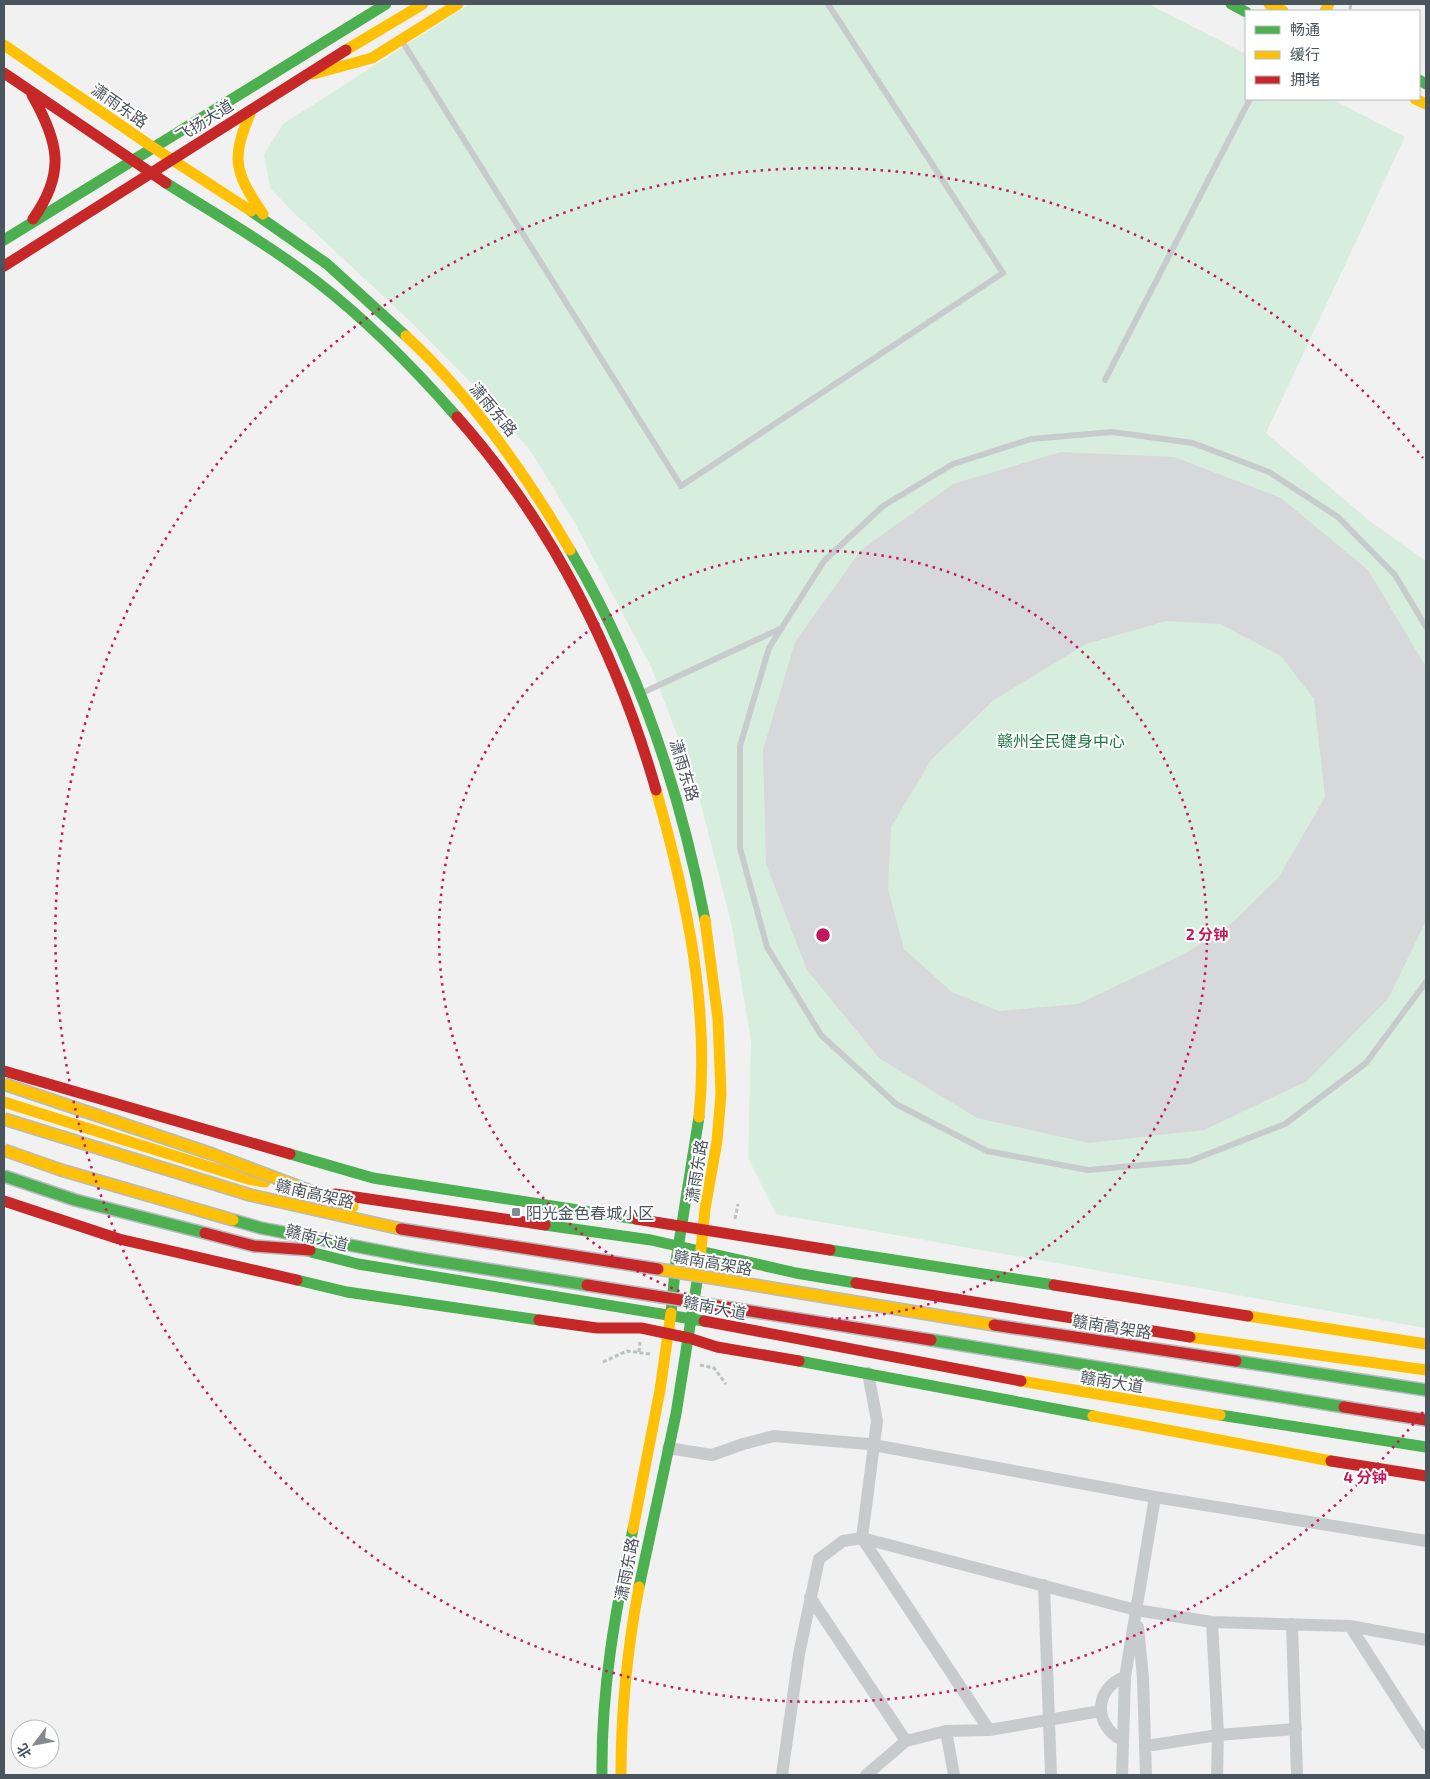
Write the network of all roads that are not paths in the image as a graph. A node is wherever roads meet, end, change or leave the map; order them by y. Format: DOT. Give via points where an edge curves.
graph roads {
  1 [pos="386,4"];
  2 [pos="423,4"];
  3 [pos="458,4"];
  4 [pos="828,4"];
  5 [pos="1230,4"];
  6 [pos="1269,4"];
  7 [pos="1281,10"];
  8 [pos="1245,12"];
  9 [pos="401,40"];
  10 [pos="4,44"];
  11 [pos="4,73"];
  12 [pos="303,76"];
  13 [pos="30,90"];
  14 [pos="1249,100"];
  15 [pos="252,110"];
  16 [pos="153,148"];
  17 [pos="172,160"];
  18 [pos="132,161"];
  19 [pos="151,174"];
  20 [pos="266,219"];
  21 [pos="29,224"];
  22 [pos="4,240"];
  23 [pos="4,266"];
  24 [pos="1105,380"];
  25 [pos="1426,627"];
  26 [pos="782,628"];
  27 [pos="641,694"];
  28 [pos="1426,982"];
  29 [pos="4,1071"];
  30 [pos="4,1084"];
  31 [pos="4,1102"];
  32 [pos="4,1119"];
  33 [pos="4,1150"];
  34 [pos="4,1168"];
  35 [pos="4,1176"];
  36 [pos="4,1201"];
  37 [pos="683,1228"];
  38 [pos="420,1231"];
  39 [pos="703,1231"];
  40 [pos="678,1247"];
  41 [pos="702,1250"];
  42 [pos="417,1258"];
  43 [pos="671,1315"];
  44 [pos="692,1319"];
  45 [pos="669,1334"];
  46 [pos="689,1338"];
  47 [pos="1426,1344"];
  48 [pos="1426,1370"];
  49 [pos="868,1374"];
  50 [pos="1426,1390"];
  51 [pos="1426,1420"];
  52 [pos="876,1445"];
  53 [pos="1426,1447"];
  54 [pos="668,1448"];
  55 [pos="1426,1476"];
  56 [pos="1155,1496"];
  57 [pos="862,1538"];
  58 [pos="1426,1541"];
  59 [pos="1044,1585"];
  60 [pos="810,1597"];
  61 [pos="1136,1610"];
  62 [pos="1212,1622"];
  63 [pos="1292,1624"];
  64 [pos="1350,1626"];
  65 [pos="1426,1640"];
  66 [pos="1126,1678"];
  67 [pos="1100,1711"];
  68 [pos="1047,1719"];
  69 [pos="1296,1729"];
  70 [pos="989,1730"];
  71 [pos="946,1731"];
  72 [pos="1218,1735"];
  73 [pos="1122,1740"];
  74 [pos="906,1741"];
  75 [pos="1426,1744"];
  76 [pos="1146,1746"];
  77 [pos="602,1775"];
  78 [pos="621,1775"];
  79 [pos="782,1775"];
  80 [pos="866,1775"];
  81 [pos="954,1775"];
  82 [pos="1051,1775"];
  83 [pos="1122,1775"];
  84 [pos="1146,1775"];
  85 [pos="1218,1775"];
  86 [pos="1297,1775"];
  1 -- 16 [label="main road, 飞扬大道"];
  2 -- 12 [label="main road, 飞扬大道"];
  3 -- 9 [label="main road"];
  4 -- 9 [label="lane" via="1003,273 681,486"];
  5 -- 8 [label="main road"];
  6 -- 7 [label="main road"];
  9 -- 12 [label="main road" via="372,58"];
  10 -- 16 [label="main road, 潇雨东路"];
  11 -- 13 [label="main road, 潇雨东路"];
  12 -- 15 [label="main road, 飞扬大道"];
  13 -- 18 [label="main road, 潇雨东路"];
  13 -- 21 [label="main road" via="43,112 58,157 54,183 46,203"];
  14 -- 24 [label="lane"];
  15 -- 17 [label="main road, 飞扬大道"];
  15 -- 20 [label="main road" via="235,157 244,183"];
  16 -- 17 [label="main road, 潇雨东路"];
  16 -- 18 [label="main road, 飞扬大道"];
  17 -- 19 [label="main road, 飞扬大道"];
  17 -- 20 [label="main road, 潇雨东路"];
  18 -- 19 [label="main road, 潇雨东路"];
  18 -- 21 [label="main road, 飞扬大道"];
  19 -- 23 [label="main road, 飞扬大道"];
  19 -- 37 [label="main road, 潇雨东路" via="254,237 336,297 408,364 477,440 563,564 627,700 651,770 675,857 694,959 701,1062 698,1136"];
  20 -- 27 [label="main road, 潇雨东路" via="354,287 424,353 493,430 578,560 615,630"];
  21 -- 22 [label="main road, 飞扬大道"];
  25 -- 26 [label="lane" via="1395,575 1338,517 1269,472 1193,443 1112,432 1031,439 953,464 883,506 824,561"];
  26 -- 27 [label="lane"];
  26 -- 28 [label="lane" via="769,648 740,746 740,848 767,947 821,1035 896,1104 987,1151 1088,1170 1190,1161 1285,1124 1366,1062"];
  27 -- 39 [label="main road, 潇雨东路" via="668,762 692,852 704,903 718,1008 718,1137"];
  29 -- 37 [label="main road" via="373,1178"];
  30 -- 38 [label="main road, bridge" via="212,1154"];
  31 -- 40 [label="main road" via="248,1179 362,1199 651,1240"];
  32 -- 38 [label="main road, 赣南高架路, bridge" via="250,1195 389,1227"];
  33 -- 42 [label="main road, bridge" via="61,1170 261,1228"];
  34 -- 43 [label="main road, 赣南大道" via="126,1207 358,1264"];
  35 -- 42 [label="main road, bridge" via="75,1200 254,1246"];
  36 -- 45 [label="main road" via="119,1239 347,1292 597,1328 641,1328"];
  37 -- 39 [label="main road"];
  37 -- 40 [label="main road, 潇雨东路"];
  38 -- 50 [label="main road, 赣南高架路, bridge" via="925,1314"];
  39 -- 41 [label="main road, 潇雨东路"];
  39 -- 47 [label="main road"];
  40 -- 41 [label="main road"];
  40 -- 43 [label="main road, 潇雨东路"];
  41 -- 44 [label="main road, 潇雨东路"];
  41 -- 48 [label="main road" via="796,1273 1099,1324"];
  42 -- 51 [label="main road, bridge"];
  43 -- 44 [label="main road, 赣南大道"];
  43 -- 45 [label="main road, 潇雨东路"];
  44 -- 46 [label="main road, 潇雨东路"];
  44 -- 53 [label="main road, 赣南大道" via="1104,1397"];
  45 -- 46 [label="main road"];
  45 -- 77 [label="main road, 潇雨东路" via="651,1443 613,1624 604,1700"];
  46 -- 49 [label="main road" via="717,1347"];
  46 -- 54 [label="main road, 潇雨东路"];
  49 -- 52 [label="street" via="877,1421"];
  49 -- 55 [label="main road"];
  52 -- 54 [label="street" via="774,1436 712,1456"];
  52 -- 56 [label="street"];
  52 -- 57 [label="street"];
  54 -- 78 [label="main road, 潇雨东路" via="627,1659"];
  56 -- 58 [label="street"];
  56 -- 61 [label="street"];
  57 -- 59 [label="street"];
  57 -- 60 [label="street" via="843,1541 820,1559"];
  57 -- 70 [label="street"];
  59 -- 61 [label="street"];
  59 -- 68 [label="street"];
  60 -- 74 [label="street"];
  60 -- 79 [label="street"];
  61 -- 62 [label="street"];
  61 -- 66 [label="street"];
  61 -- 76 [label="street"];
  62 -- 63 [label="street"];
  62 -- 72 [label="street"];
  63 -- 64 [label="street"];
  63 -- 69 [label="street"];
  64 -- 65 [label="street"];
  64 -- 75 [label="street"];
  66 -- 67 [label="street" via="1107,1690"];
  66 -- 73 [label="street"];
  67 -- 68 [label="street"];
  67 -- 73 [label="street" via="1110,1732"];
  68 -- 70 [label="street"];
  68 -- 82 [label="street"];
  69 -- 72 [label="street"];
  69 -- 86 [label="street"];
  70 -- 71 [label="street"];
  71 -- 74 [label="street"];
  71 -- 81 [label="street"];
  72 -- 76 [label="street"];
  72 -- 85 [label="street"];
  73 -- 83 [label="street"];
  74 -- 80 [label="street"];
  76 -- 84 [label="street"];
}
